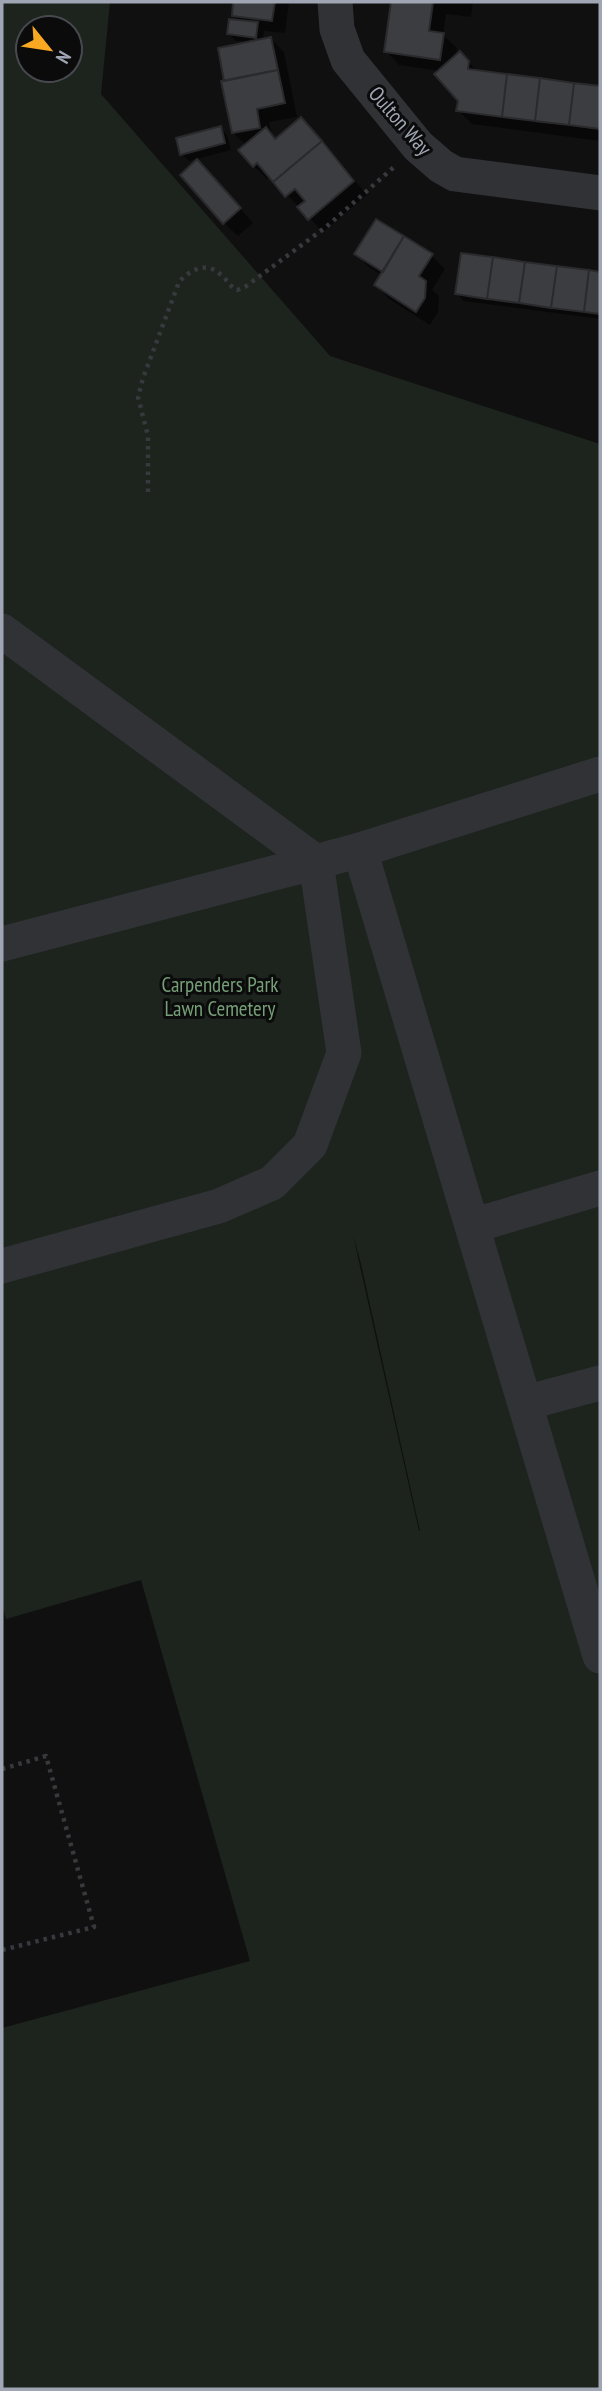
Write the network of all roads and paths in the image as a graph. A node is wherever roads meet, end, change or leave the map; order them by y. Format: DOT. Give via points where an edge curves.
graph roads {
  1 [pos="335,2"];
  2 [pos="418,146"];
  3 [pos="600,193"];
  4 [pos="148,492"];
  5 [pos="2,631"];
  6 [pos="600,774"];
  7 [pos="360,850"];
  8 [pos="316,862"];
  9 [pos="2,944"];
  10 [pos="600,1188"];
  11 [pos="472,1226"];
  12 [pos="2,1266"];
  13 [pos="600,1383"];
  14 [pos="525,1403"];
  15 [pos="592,1598"];
  16 [pos="600,1656"];
  17 [pos="2,1769"];
  18 [pos="2,1950"];
  1 -- 2 [label="street, Oulton Way" via="337,29 348,60"];
  2 -- 3 [label="street, Oulton Way" via="455,174"];
  2 -- 4 [label="path" via="326,227 245,287 232,288 221,274 206,268 187,272 179,282 138,397 148,436"];
  5 -- 8 [label="street"];
  6 -- 7 [label="street"];
  7 -- 8 [label="street"];
  7 -- 11 [label="street"];
  8 -- 9 [label="street"];
  8 -- 12 [label="street" via="344,1053 310,1145 272,1183 219,1206"];
  10 -- 11 [label="street"];
  11 -- 14 [label="street"];
  13 -- 14 [label="street"];
  14 -- 15 [label="street"];
  15 -- 16 [label="street"];
  17 -- 18 [label="path" via="46,1756 94,1927"];
}
